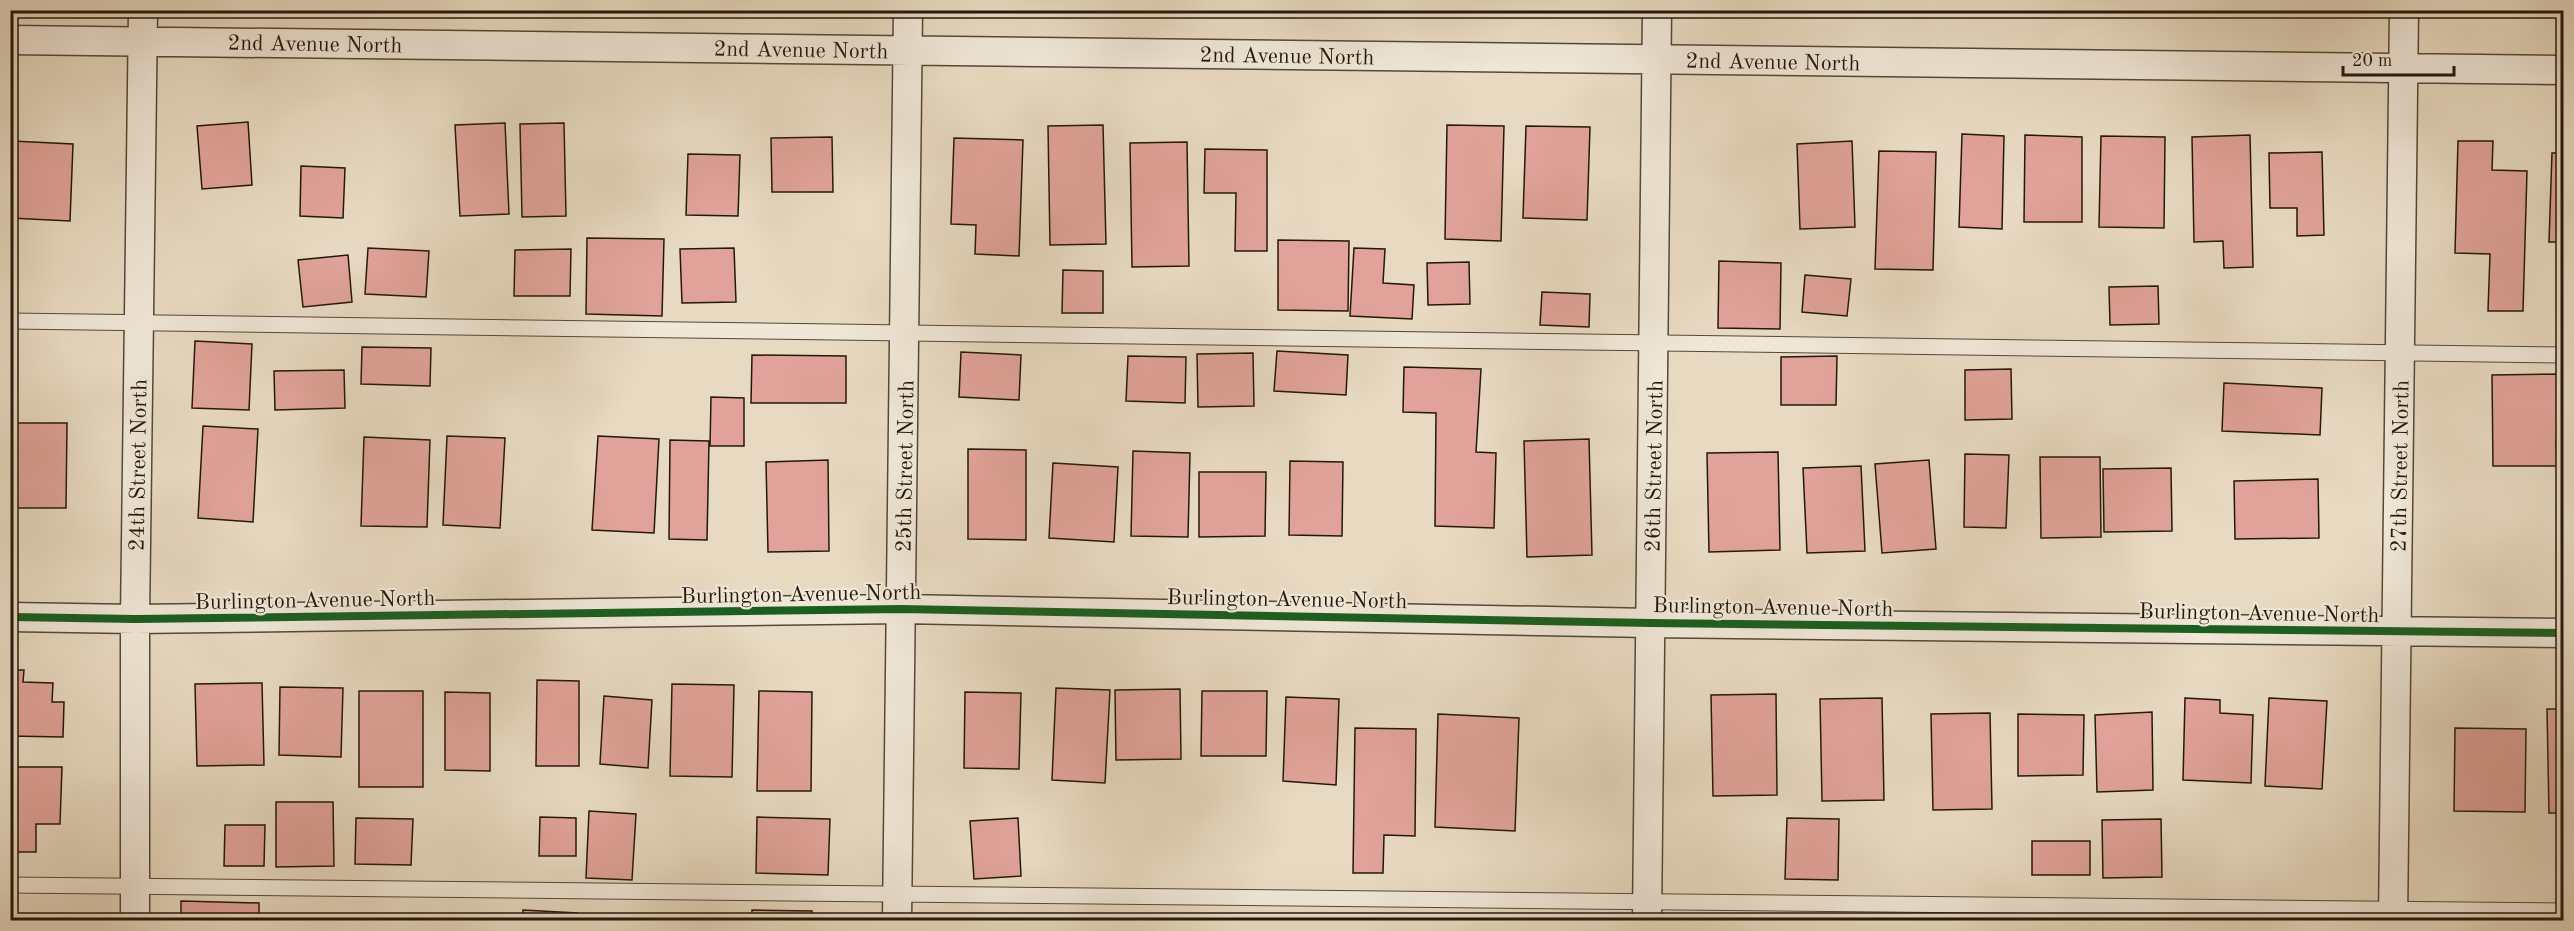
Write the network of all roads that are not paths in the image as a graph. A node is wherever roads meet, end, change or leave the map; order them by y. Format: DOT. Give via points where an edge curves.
graph roads {
  1 [pos="143,10"];
  2 [pos="908,10"];
  3 [pos="1657,10"];
  4 [pos="2404,10"];
  5 [pos="10,40"];
  6 [pos="142,41"];
  7 [pos="908,50"];
  8 [pos="1657,60"];
  9 [pos="2404,69"];
  10 [pos="2564,70"];
  11 [pos="10,321"];
  12 [pos="139,323"];
  13 [pos="905,333"];
  14 [pos="1654,343"];
  15 [pos="2400,353"];
  16 [pos="2564,355"];
  17 [pos="902,609"];
  18 [pos="10,617"];
  19 [pos="135,619"];
  20 [pos="1651,623"];
  21 [pos="2397,632"];
  22 [pos="2564,633"];
  23 [pos="10,885"];
  24 [pos="135,886"];
  25 [pos="897,907"];
  26 [pos="1647,911"];
  27 [pos="2564,911"];
  28 [pos="2393,915"];
  29 [pos="135,921"];
  1 -- 6 [label="street, 24th Street North"];
  2 -- 7 [label="street, 25th Street North"];
  3 -- 8 [label="street, 26th Street North"];
  4 -- 9 [label="street, 27th Street North"];
  5 -- 6 [label="street, 2nd Avenue North"];
  6 -- 7 [label="street, 2nd Avenue North"];
  6 -- 12 [label="street, 24th Street North"];
  7 -- 8 [label="street, 2nd Avenue North"];
  7 -- 13 [label="street, 25th Street North"];
  8 -- 9 [label="street, 2nd Avenue North"];
  8 -- 14 [label="street, 26th Street North"];
  9 -- 10 [label="street, 2nd Avenue North"];
  9 -- 15 [label="street, 27th Street North"];
  11 -- 12 [label="lane"];
  12 -- 13 [label="lane"];
  12 -- 19 [label="street, 24th Street North"];
  13 -- 14 [label="lane"];
  13 -- 17 [label="street, 25th Street North"];
  14 -- 15 [label="lane"];
  14 -- 20 [label="street, 26th Street North"];
  15 -- 16 [label="lane"];
  15 -- 21 [label="street, 27th Street North"];
  17 -- 19 [label="street, Burlington Avenue North"];
  17 -- 20 [label="street, Burlington Avenue North"];
  17 -- 25 [label="street, 25th Street North"];
  18 -- 19 [label="street, Burlington Avenue North"];
  19 -- 24 [label="street, 24th Street North"];
  20 -- 21 [label="street, Burlington Avenue North"];
  20 -- 26 [label="street, 26th Street North"];
  21 -- 22 [label="street, Burlington Avenue North"];
  21 -- 28 [label="street, 27th Street North"];
  23 -- 24 [label="lane"];
  24 -- 25 [label="lane"];
  24 -- 29 [label="street, 24th Street North"];
  25 -- 26 [label="lane"];
  26 -- 28 [label="lane"];
  27 -- 28 [label="lane"];
}
